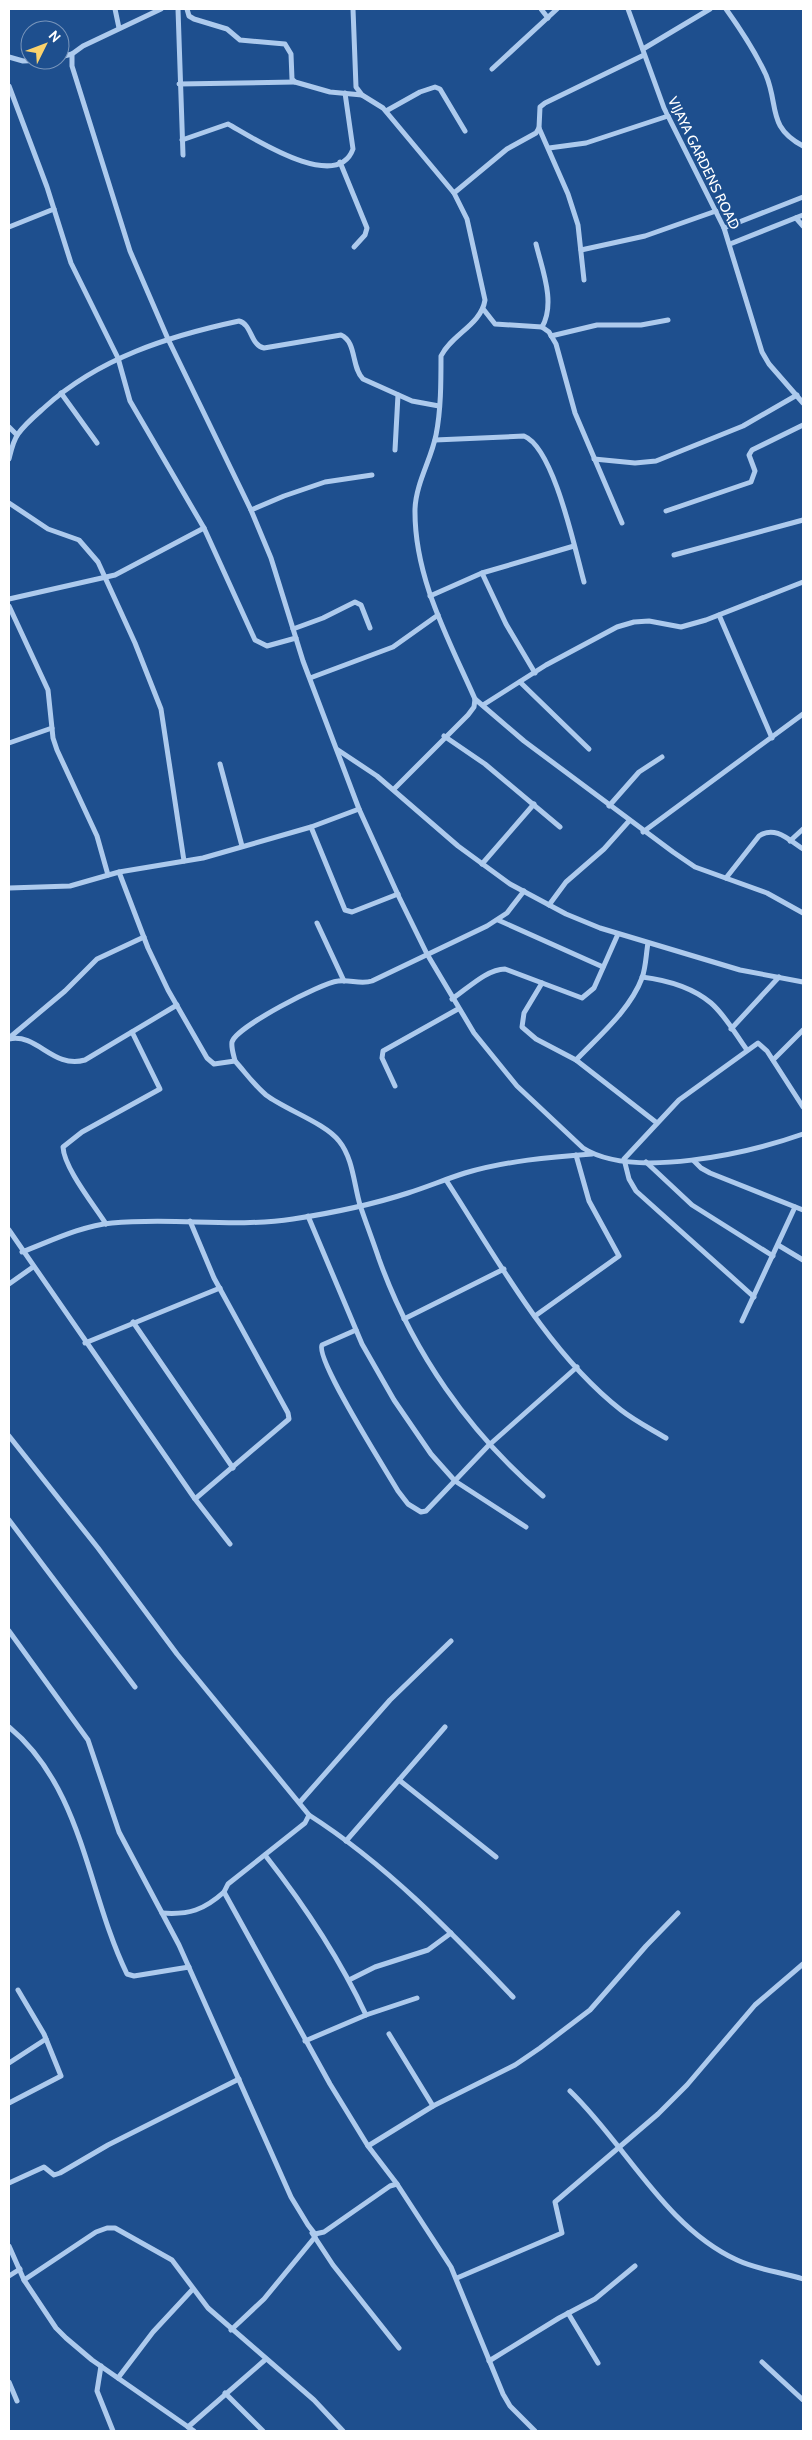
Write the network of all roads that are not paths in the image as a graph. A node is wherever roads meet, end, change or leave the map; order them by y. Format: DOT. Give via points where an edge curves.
graph roads {
  1 [pos="115,9"];
  2 [pos="161,9"];
  3 [pos="178,9"];
  4 [pos="187,9"];
  5 [pos="353,9"];
  6 [pos="542,9"];
  7 [pos="557,9"];
  8 [pos="628,9"];
  9 [pos="710,9"];
  10 [pos="726,9"];
  11 [pos="548,18"];
  12 [pos="119,28"];
  13 [pos="643,52"];
  14 [pos="72,54"];
  15 [pos="492,69"];
  16 [pos="295,82"];
  17 [pos="179,84"];
  18 [pos="9,86"];
  19 [pos="345,93"];
  20 [pos="362,95"];
  21 [pos="386,111"];
  22 [pos="668,116"];
  23 [pos="539,128"];
  24 [pos="464,130"];
  25 [pos="182,140"];
  26 [pos="803,146"];
  27 [pos="549,148"];
  28 [pos="183,155"];
  29 [pos="340,162"];
  30 [pos="454,193"];
  31 [pos="803,197"];
  32 [pos="54,209"];
  33 [pos="716,211"];
  34 [pos="803,215"];
  35 [pos="796,218"];
  36 [pos="803,226"];
  37 [pos="9,227"];
  38 [pos="724,228"];
  39 [pos="536,244"];
  40 [pos="730,244"];
  41 [pos="354,247"];
  42 [pos="581,250"];
  43 [pos="584,280"];
  44 [pos="484,310"];
  45 [pos="668,320"];
  46 [pos="542,327"];
  47 [pos="551,336"];
  48 [pos="168,339"];
  49 [pos="118,358"];
  50 [pos="61,393"];
  51 [pos="398,395"];
  52 [pos="797,395"];
  53 [pos="803,403"];
  54 [pos="439,406"];
  55 [pos="803,425"];
  56 [pos="9,427"];
  57 [pos="17,435"];
  58 [pos="434,440"];
  59 [pos="97,443"];
  60 [pos="395,450"];
  61 [pos="9,459"];
  62 [pos="594,459"];
  63 [pos="372,475"];
  64 [pos="9,503"];
  65 [pos="251,510"];
  66 [pos="666,511"];
  67 [pos="803,520"];
  68 [pos="622,523"];
  69 [pos="204,528"];
  70 [pos="574,546"];
  71 [pos="674,555"];
  72 [pos="482,573"];
  73 [pos="104,578"];
  74 [pos="584,582"];
  75 [pos="803,582"];
  76 [pos="430,596"];
  77 [pos="9,599"];
  78 [pos="9,606"];
  79 [pos="438,615"];
  80 [pos="719,615"];
  81 [pos="370,628"];
  82 [pos="293,629"];
  83 [pos="296,638"];
  84 [pos="534,672"];
  85 [pos="310,678"];
  86 [pos="520,682"];
  87 [pos="475,699"];
  88 [pos="482,706"];
  89 [pos="803,714"];
  90 [pos="52,728"];
  91 [pos="444,736"];
  92 [pos="772,738"];
  93 [pos="9,742"];
  94 [pos="338,749"];
  95 [pos="590,749"];
  96 [pos="662,757"];
  97 [pos="220,764"];
  98 [pos="394,789"];
  99 [pos="534,804"];
  100 [pos="609,806"];
  101 [pos="359,808"];
  102 [pos="629,822"];
  103 [pos="311,827"];
  104 [pos="560,827"];
  105 [pos="803,829"];
  106 [pos="644,832"];
  107 [pos="790,841"];
  108 [pos="242,846"];
  109 [pos="803,850"];
  110 [pos="184,861"];
  111 [pos="482,864"];
  112 [pos="119,872"];
  113 [pos="108,875"];
  114 [pos="726,878"];
  115 [pos="9,888"];
  116 [pos="524,891"];
  117 [pos="398,894"];
  118 [pos="549,905"];
  119 [pos="803,913"];
  120 [pos="498,920"];
  121 [pos="317,923"];
  122 [pos="618,934"];
  123 [pos="144,937"];
  124 [pos="648,943"];
  125 [pos="427,954"];
  126 [pos="603,967"];
  127 [pos="642,976"];
  128 [pos="779,978"];
  129 [pos="344,981"];
  130 [pos="803,982"];
  131 [pos="542,983"];
  132 [pos="452,999"];
  133 [pos="177,1005"];
  134 [pos="458,1009"];
  135 [pos="731,1029"];
  136 [pos="803,1030"];
  137 [pos="132,1032"];
  138 [pos="9,1038"];
  139 [pos="747,1050"];
  140 [pos="576,1060"];
  141 [pos="773,1060"];
  142 [pos="235,1061"];
  143 [pos="395,1086"];
  144 [pos="803,1107"];
  145 [pos="658,1123"];
  146 [pos="803,1134"];
  147 [pos="592,1154"];
  148 [pos="576,1155"];
  149 [pos="624,1160"];
  150 [pos="694,1161"];
  151 [pos="646,1162"];
  152 [pos="446,1180"];
  153 [pos="360,1205"];
  154 [pos="795,1207"];
  155 [pos="803,1210"];
  156 [pos="308,1216"];
  157 [pos="190,1221"];
  158 [pos="106,1224"];
  159 [pos="9,1230"];
  160 [pos="778,1245"];
  161 [pos="22,1252"];
  162 [pos="773,1256"];
  163 [pos="803,1260"];
  164 [pos="33,1267"];
  165 [pos="504,1269"];
  166 [pos="9,1284"];
  167 [pos="220,1288"];
  168 [pos="754,1297"];
  169 [pos="535,1316"];
  170 [pos="404,1319"];
  171 [pos="742,1321"];
  172 [pos="133,1322"];
  173 [pos="356,1330"];
  174 [pos="85,1343"];
  175 [pos="577,1367"];
  176 [pos="9,1436"];
  177 [pos="666,1438"];
  178 [pos="488,1446"];
  179 [pos="233,1468"];
  180 [pos="455,1481"];
  181 [pos="543,1496"];
  182 [pos="195,1499"];
  183 [pos="9,1520"];
  184 [pos="526,1527"];
  185 [pos="230,1544"];
  186 [pos="9,1631"];
  187 [pos="451,1641"];
  188 [pos="135,1687"];
  189 [pos="9,1727"];
  190 [pos="445,1727"];
  191 [pos="399,1780"];
  192 [pos="300,1802"];
  193 [pos="309,1815"];
  194 [pos="346,1841"];
  195 [pos="265,1855"];
  196 [pos="496,1857"];
  197 [pos="224,1892"];
  198 [pos="162,1913"];
  199 [pos="678,1914"];
  200 [pos="451,1933"];
  201 [pos="803,1964"];
  202 [pos="189,1967"];
  203 [pos="350,1980"];
  204 [pos="18,1990"];
  205 [pos="513,1997"];
  206 [pos="416,1998"];
  207 [pos="366,2015"];
  208 [pos="389,2034"];
  209 [pos="46,2039"];
  210 [pos="305,2041"];
  211 [pos="9,2063"];
  212 [pos="239,2080"];
  213 [pos="570,2091"];
  214 [pos="9,2103"];
  215 [pos="434,2106"];
  216 [pos="368,2146"];
  217 [pos="620,2148"];
  218 [pos="9,2183"];
  219 [pos="397,2184"];
  220 [pos="312,2232"];
  221 [pos="315,2237"];
  222 [pos="9,2246"];
  223 [pos="636,2266"];
  224 [pos="20,2269"];
  225 [pos="9,2276"];
  226 [pos="457,2278"];
  227 [pos="803,2278"];
  228 [pos="24,2280"];
  229 [pos="192,2290"];
  230 [pos="568,2313"];
  231 [pos="231,2330"];
  232 [pos="400,2348"];
  233 [pos="266,2359"];
  234 [pos="489,2361"];
  235 [pos="762,2362"];
  236 [pos="598,2363"];
  237 [pos="101,2366"];
  238 [pos="118,2378"];
  239 [pos="9,2382"];
  240 [pos="225,2393"];
  241 [pos="803,2400"];
  242 [pos="17,2401"];
  243 [pos="188,2427"];
  244 [pos="113,2431"];
  245 [pos="194,2431"];
  246 [pos="263,2431"];
  247 [pos="342,2431"];
  248 [pos="535,2431"];
  1 -- 12 [label="street"];
  2 -- 12 [label="street"];
  3 -- 17 [label="street"];
  4 -- 16 [label="street" via="194,20 227,29 240,40 285,44 291,54 292,79"];
  5 -- 20 [label="street" via="356,87"];
  6 -- 11 [label="street"];
  7 -- 11 [label="street"];
  8 -- 13 [label="street, VIJAYA GARDENS ROAD"];
  9 -- 13 [label="street"];
  10 -- 26 [label="street" via="752,47 766,75 772,89 777,122"];
  11 -- 15 [label="street"];
  12 -- 14 [label="street"];
  13 -- 22 [label="street, VIJAYA GARDENS ROAD"];
  13 -- 23 [label="street" via="545,103 538,113"];
  14 -- 48 [label="street" via="72,66 130,251"];
  16 -- 17 [label="street"];
  16 -- 19 [label="street"];
  17 -- 25 [label="street"];
  18 -- 32 [label="street"];
  19 -- 20 [label="street"];
  19 -- 29 [label="street" via="353,149"];
  20 -- 21 [label="street"];
  21 -- 24 [label="street" via="435,87 440,89"];
  21 -- 30 [label="street"];
  22 -- 27 [label="street" via="586,143"];
  22 -- 33 [label="street, VIJAYA GARDENS ROAD"];
  23 -- 27 [label="street"];
  23 -- 30 [label="street" via="536,133 507,149"];
  25 -- 28 [label="street"];
  25 -- 29 [label="street" via="228,124 256,142 297,160 328,165"];
  27 -- 42 [label="street" via="578,225"];
  29 -- 41 [label="street" via="367,228"];
  30 -- 44 [label="street" via="467,219 475,250 486,300"];
  31 -- 38 [label="street"];
  32 -- 37 [label="street"];
  32 -- 49 [label="street" via="71,263"];
  33 -- 38 [label="street, VIJAYA GARDENS ROAD"];
  33 -- 42 [label="street" via="645,236"];
  34 -- 35 [label="street"];
  35 -- 36 [label="street"];
  35 -- 40 [label="street"];
  38 -- 40 [label="street, VIJAYA GARDENS ROAD"];
  39 -- 46 [label="street" via="548,312"];
  40 -- 52 [label="street, VIJAYA GARDENS ROAD" via="762,352"];
  42 -- 43 [label="street"];
  44 -- 46 [label="street" via="495,324"];
  44 -- 54 [label="street" via="447,344 442,356"];
  45 -- 47 [label="street" via="641,325 597,325"];
  46 -- 47 [label="street"];
  47 -- 62 [label="street" via="556,344 568,394"];
  48 -- 49 [label="street"];
  48 -- 51 [label="street" via="239,321 247,326 254,341 264,348 341,335 349,342 359,374"];
  48 -- 65 [label="street"];
  49 -- 50 [label="street"];
  49 -- 69 [label="street" via="134,408"];
  50 -- 57 [label="street"];
  50 -- 59 [label="street"];
  51 -- 54 [label="street"];
  51 -- 60 [label="street"];
  52 -- 53 [label="street, VIJAYA GARDENS ROAD"];
  52 -- 62 [label="street" via="743,426 656,462 635,464"];
  54 -- 58 [label="street"];
  55 -- 66 [label="street" via="752,450 749,455 755,477 751,482"];
  56 -- 57 [label="street"];
  57 -- 61 [label="street"];
  58 -- 70 [label="street" via="524,436 531,439 546,461"];
  58 -- 76 [label="street" via="415,507 418,552"];
  62 -- 68 [label="street"];
  63 -- 65 [label="street" via="325,482"];
  64 -- 73 [label="street" via="48,529 79,540 93,554"];
  65 -- 82 [label="street" via="271,558"];
  67 -- 71 [label="street"];
  69 -- 73 [label="street"];
  69 -- 83 [label="street" via="256,640 267,646"];
  70 -- 72 [label="street"];
  70 -- 74 [label="street"];
  72 -- 76 [label="street"];
  72 -- 84 [label="street"];
  73 -- 77 [label="street"];
  73 -- 110 [label="street" via="161,709"];
  75 -- 80 [label="street"];
  76 -- 79 [label="street"];
  78 -- 90 [label="street" via="48,690"];
  79 -- 85 [label="street" via="393,647"];
  79 -- 87 [label="street"];
  80 -- 84 [label="street" via="681,626 649,621 617,627"];
  80 -- 92 [label="street"];
  81 -- 82 [label="street" via="362,605 355,602"];
  82 -- 83 [label="street"];
  83 -- 85 [label="street"];
  84 -- 86 [label="street"];
  85 -- 94 [label="street"];
  86 -- 88 [label="street"];
  86 -- 95 [label="street"];
  87 -- 88 [label="street"];
  87 -- 91 [label="street" via="468,715"];
  88 -- 100 [label="street"];
  89 -- 92 [label="street"];
  90 -- 93 [label="street"];
  90 -- 113 [label="street" via="57,750 97,836"];
  91 -- 98 [label="street"];
  91 -- 99 [label="street"];
  92 -- 106 [label="street"];
  94 -- 98 [label="street"];
  94 -- 101 [label="street"];
  96 -- 100 [label="street" via="639,772"];
  97 -- 108 [label="street"];
  98 -- 111 [label="street"];
  99 -- 104 [label="street"];
  99 -- 111 [label="street"];
  100 -- 102 [label="street"];
  101 -- 103 [label="street"];
  101 -- 117 [label="street"];
  102 -- 106 [label="street"];
  102 -- 118 [label="street" via="566,882"];
  103 -- 108 [label="street"];
  103 -- 117 [label="street" via="345,910 352,912"];
  105 -- 107 [label="street"];
  106 -- 114 [label="street" via="695,867"];
  107 -- 109 [label="street"];
  107 -- 114 [label="street" via="772,831 765,832"];
  108 -- 110 [label="street"];
  110 -- 112 [label="street"];
  111 -- 116 [label="street"];
  112 -- 113 [label="street"];
  112 -- 123 [label="street"];
  113 -- 115 [label="street" via="70,886"];
  114 -- 119 [label="street" via="767,893"];
  116 -- 118 [label="street"];
  116 -- 120 [label="street"];
  117 -- 125 [label="street"];
  118 -- 122 [label="street"];
  120 -- 125 [label="street"];
  120 -- 126 [label="street"];
  121 -- 129 [label="street"];
  122 -- 124 [label="street"];
  122 -- 126 [label="street"];
  123 -- 133 [label="street"];
  123 -- 138 [label="street" via="97,959"];
  124 -- 127 [label="street"];
  124 -- 128 [label="street"];
  125 -- 129 [label="street" via="363,984"];
  125 -- 132 [label="street"];
  126 -- 131 [label="street" via="594,988 582,998"];
  127 -- 135 [label="street" via="698,994 712,1004"];
  127 -- 140 [label="street" via="624,1008"];
  128 -- 130 [label="street"];
  128 -- 135 [label="street"];
  129 -- 142 [label="street" via="325,984 255,1021 235,1037 232,1043"];
  131 -- 132 [label="street" via="498,969"];
  131 -- 140 [label="street" via="524,1013 522,1027 536,1039"];
  132 -- 134 [label="street"];
  133 -- 137 [label="street"];
  133 -- 142 [label="street" via="210,1063"];
  134 -- 143 [label="street" via="384,1051 382,1058"];
  134 -- 147 [label="street" via="518,1086"];
  135 -- 139 [label="street"];
  136 -- 141 [label="street"];
  137 -- 138 [label="street" via="76,1063 57,1058 21,1038"];
  137 -- 158 [label="street" via="160,1089 82,1132 63,1147 70,1167"];
  139 -- 141 [label="street" via="763,1045"];
  139 -- 145 [label="street" via="679,1100"];
  140 -- 145 [label="street"];
  141 -- 144 [label="street"];
  142 -- 153 [label="street" via="266,1094 328,1130 339,1141 349,1163"];
  145 -- 149 [label="street"];
  146 -- 150 [label="street"];
  147 -- 148 [label="street"];
  147 -- 149 [label="street"];
  148 -- 152 [label="street" via="528,1160"];
  148 -- 169 [label="street" via="590,1201 619,1256"];
  149 -- 151 [label="street"];
  149 -- 168 [label="street" via="636,1192"];
  150 -- 151 [label="street"];
  150 -- 154 [label="street" via="710,1173"];
  151 -- 162 [label="street" via="692,1205"];
  152 -- 153 [label="street"];
  152 -- 165 [label="street"];
  153 -- 156 [label="street"];
  153 -- 170 [label="street"];
  154 -- 155 [label="street"];
  154 -- 160 [label="street"];
  156 -- 157 [label="street" via="248,1224"];
  156 -- 173 [label="street"];
  157 -- 158 [label="street"];
  157 -- 167 [label="street"];
  158 -- 161 [label="street"];
  159 -- 161 [label="street"];
  160 -- 162 [label="street"];
  160 -- 163 [label="street"];
  161 -- 164 [label="street"];
  162 -- 168 [label="street"];
  164 -- 166 [label="street"];
  164 -- 174 [label="street"];
  165 -- 169 [label="street"];
  165 -- 170 [label="street"];
  167 -- 172 [label="street"];
  167 -- 179 [label="street" via="289,1419"];
  168 -- 171 [label="street"];
  169 -- 175 [label="street"];
  170 -- 178 [label="street" via="417,1344"];
  172 -- 174 [label="street"];
  172 -- 179 [label="street"];
  173 -- 180 [label="street" via="394,1400 431,1454"];
  173 -- 180 [label="street" via="322,1345 322,1355 344,1400 398,1491 408,1504 421,1512 426,1511"];
  174 -- 182 [label="street"];
  175 -- 177 [label="street" via="620,1409"];
  175 -- 178 [label="street"];
  176 -- 192 [label="street" via="177,1654"];
  178 -- 180 [label="street"];
  178 -- 181 [label="street"];
  179 -- 182 [label="street"];
  180 -- 184 [label="street"];
  182 -- 185 [label="street"];
  183 -- 188 [label="street"];
  186 -- 198 [label="street" via="88,1740 119,1832"];
  187 -- 192 [label="street" via="390,1700"];
  189 -- 202 [label="street" via="31,1748 69,1811 127,1974 134,1976"];
  190 -- 191 [label="street"];
  191 -- 194 [label="street"];
  191 -- 196 [label="street"];
  192 -- 193 [label="street"];
  193 -- 194 [label="street"];
  193 -- 195 [label="street" via="305,1823"];
  194 -- 200 [label="street"];
  195 -- 197 [label="street" via="228,1884"];
  195 -- 203 [label="street" via="314,1920"];
  197 -- 198 [label="street" via="200,1910"];
  197 -- 210 [label="street"];
  198 -- 202 [label="street"];
  199 -- 215 [label="street" via="594,2005 569,2027 520,2062"];
  200 -- 203 [label="street" via="428,1950 375,1967"];
  200 -- 205 [label="street"];
  201 -- 217 [label="street" via="755,2005 677,2096"];
  202 -- 212 [label="street"];
  203 -- 207 [label="street"];
  204 -- 209 [label="street"];
  206 -- 207 [label="street"];
  207 -- 210 [label="street"];
  208 -- 215 [label="street"];
  209 -- 211 [label="street"];
  209 -- 214 [label="street" via="61,2076"];
  210 -- 216 [label="street"];
  212 -- 218 [label="street" via="108,2145 60,2173 54,2175 44,2167"];
  212 -- 220 [label="street" via="291,2197"];
  213 -- 217 [label="street" via="592,2112"];
  215 -- 216 [label="street"];
  216 -- 219 [label="street"];
  217 -- 226 [label="street" via="554,2202 562,2231 559,2234"];
  217 -- 227 [label="street" via="685,2223 719,2250 753,2267"];
  219 -- 220 [label="street" via="324,2232"];
  219 -- 226 [label="street"];
  220 -- 221 [label="street"];
  221 -- 231 [label="street" via="264,2299"];
  221 -- 232 [label="street" via="333,2265"];
  222 -- 224 [label="street"];
  223 -- 230 [label="street" via="595,2299"];
  224 -- 225 [label="street"];
  224 -- 228 [label="street"];
  226 -- 234 [label="street"];
  228 -- 229 [label="street" via="96,2232 111,2227 172,2260"];
  228 -- 237 [label="street" via="56,2328"];
  229 -- 231 [label="street"];
  229 -- 238 [label="street" via="148,2338"];
  230 -- 234 [label="street"];
  230 -- 236 [label="street"];
  231 -- 233 [label="street"];
  233 -- 240 [label="street"];
  233 -- 247 [label="street" via="324,2410"];
  234 -- 248 [label="street" via="510,2406"];
  235 -- 241 [label="street"];
  237 -- 238 [label="street"];
  237 -- 244 [label="street" via="97,2391"];
  238 -- 243 [label="street"];
  239 -- 242 [label="street"];
  240 -- 243 [label="street"];
  240 -- 246 [label="street"];
  243 -- 245 [label="street"];
}
